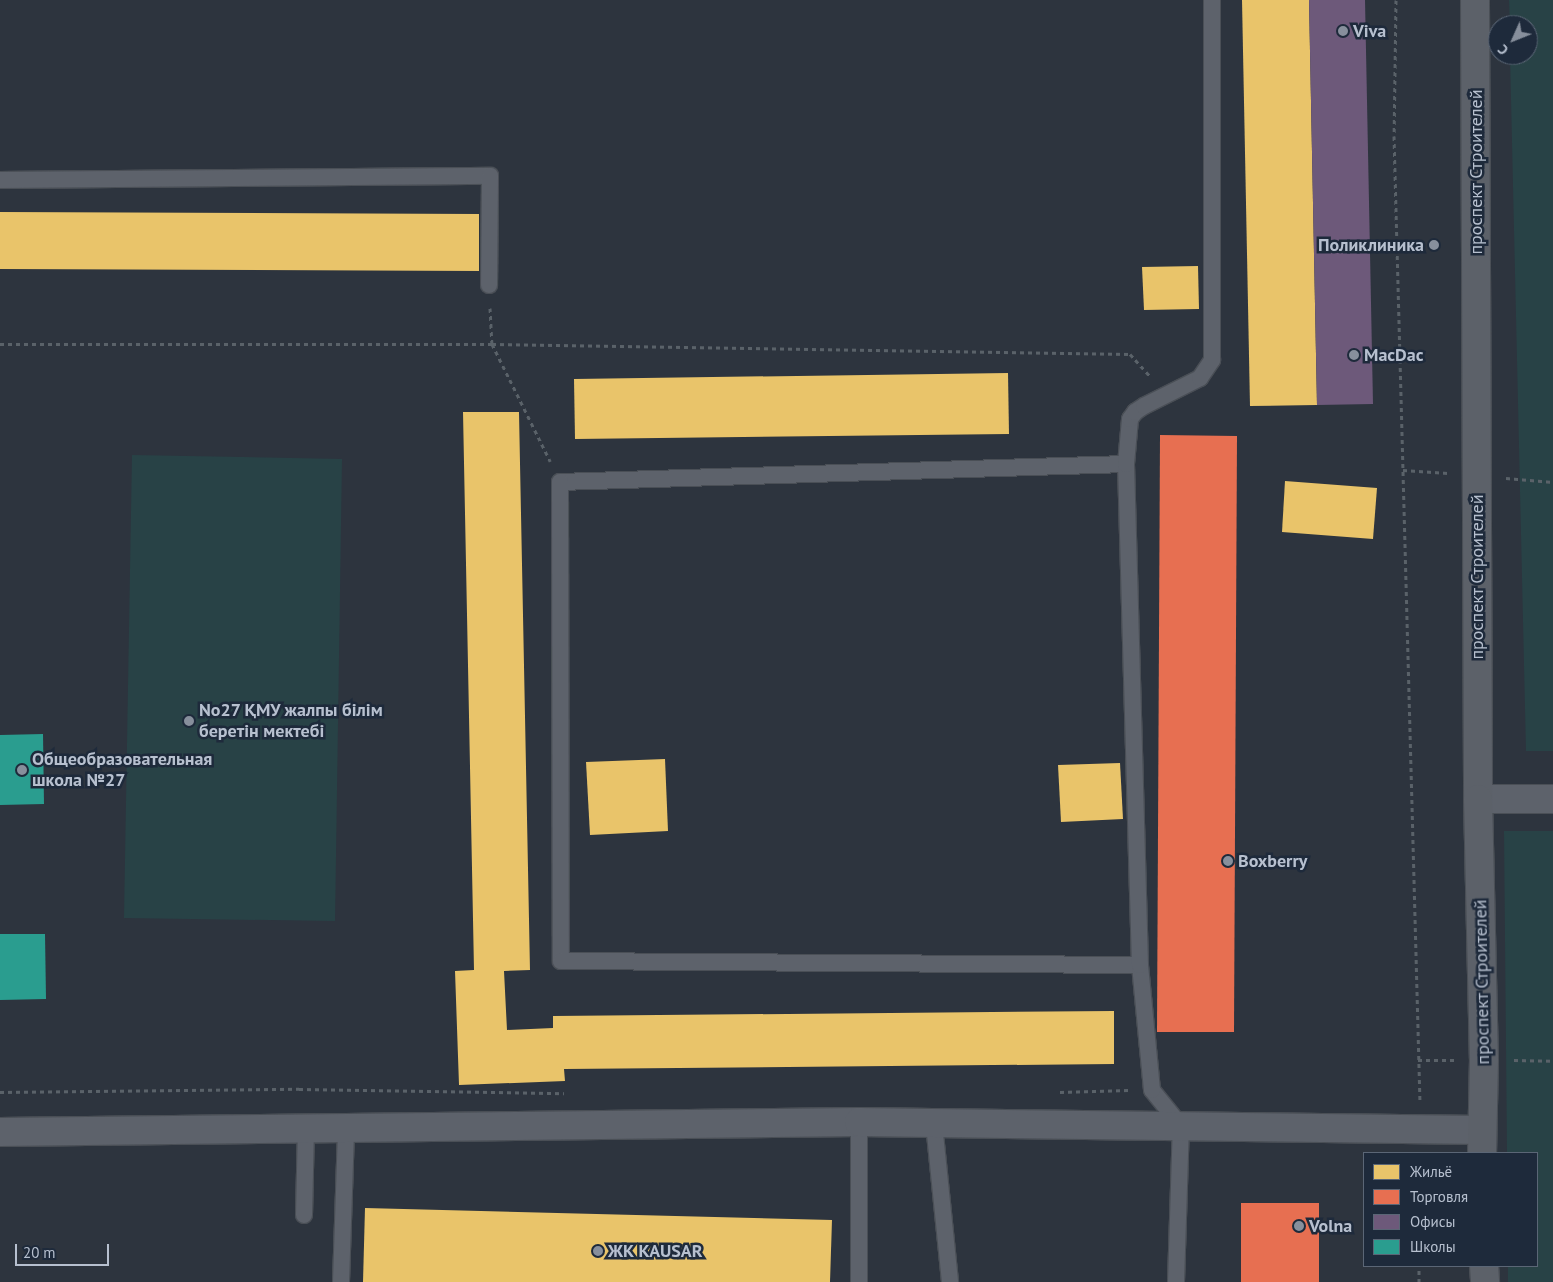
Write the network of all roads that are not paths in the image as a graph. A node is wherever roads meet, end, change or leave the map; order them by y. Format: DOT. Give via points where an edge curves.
graph roads {
  1 [pos="1212,0"];
  2 [pos="1475,0"];
  3 [pos="0,180"];
  4 [pos="489,285"];
  5 [pos="1126,464"];
  6 [pos="1478,799"];
  7 [pos="1553,799"];
  8 [pos="1140,965"];
  9 [pos="859,1122"];
  10 [pos="934,1124"];
  11 [pos="1181,1126"];
  12 [pos="306,1129"];
  13 [pos="346,1129"];
  14 [pos="0,1132"];
  15 [pos="1482,1142"];
  16 [pos="304,1215"];
  17 [pos="1484,1267"];
  18 [pos="342,1282"];
  19 [pos="859,1282"];
  20 [pos="950,1282"];
  21 [pos="1176,1282"];
  22 [pos="1485,1282"];
  1 -- 5 [label="lane" via="1212,360 1200,378 1144,406 1130,419"];
  2 -- 6 [label="main road, проспект Строителей"];
  3 -- 4 [label="lane" via="490,176"];
  5 -- 8 [label="lane"];
  5 -- 8 [label="lane" via="560,482 561,961"];
  6 -- 7 [label="street"];
  6 -- 15 [label="main road, проспект Строителей" via="1484,1059"];
  8 -- 11 [label="lane" via="1152,1090"];
  9 -- 10 [label="street"];
  9 -- 13 [label="street"];
  9 -- 19 [label="lane"];
  10 -- 11 [label="street"];
  10 -- 20 [label="lane"];
  11 -- 15 [label="street" via="1421,1127"];
  11 -- 21 [label="lane"];
  12 -- 13 [label="street"];
  12 -- 14 [label="street"];
  12 -- 16 [label="lane"];
  13 -- 18 [label="lane"];
  17 -- 22 [label="main road"];
}
